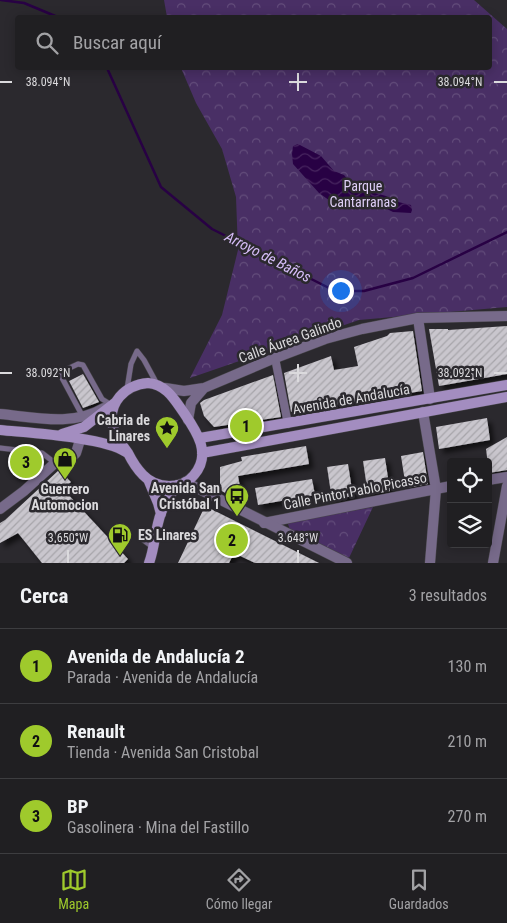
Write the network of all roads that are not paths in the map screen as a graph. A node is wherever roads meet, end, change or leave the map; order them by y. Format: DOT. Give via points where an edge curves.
graph roads {
  1 [pos="507,316"];
  2 [pos="418,318"];
  3 [pos="276,358"];
  4 [pos="507,385"];
  5 [pos="161,386"];
  6 [pos="204,388"];
  7 [pos="127,389"];
  8 [pos="507,397"];
  9 [pos="430,399"];
  10 [pos="113,403"];
  11 [pos="423,412"];
  12 [pos="0,414"];
  13 [pos="83,418"];
  14 [pos="188,420"];
  15 [pos="288,424"];
  16 [pos="0,430"];
  17 [pos="52,435"];
  18 [pos="200,438"];
  19 [pos="80,440"];
  20 [pos="0,448"];
  21 [pos="127,452"];
  22 [pos="202,453"];
  23 [pos="56,462"];
  24 [pos="507,477"];
  25 [pos="148,479"];
  26 [pos="492,479"];
  27 [pos="181,483"];
  28 [pos="507,486"];
  29 [pos="447,487"];
  30 [pos="436,489"];
  31 [pos="0,508"];
  32 [pos="161,514"];
  33 [pos="264,523"];
  34 [pos="142,539"];
  35 [pos="154,548"];
  36 [pos="149,563"];
  37 [pos="347,563"];
  38 [pos="430,563"];
  39 [pos="493,563"];
  1 -- 2 [label="street, Calle Áurea Galindo"];
  2 -- 3 [label="street, Calle Áurea Galindo" via="326,339"];
  2 -- 9 [label="street"];
  3 -- 6 [label="street, Calle Áurea Galindo"];
  3 -- 15 [label="street"];
  4 -- 9 [label="main road, Avenida de Andalucía"];
  5 -- 6 [label="street, Calle Áurea Galindo" via="184,391"];
  5 -- 7 [label="main road" via="144,384"];
  5 -- 7 [label="lane" via="137,351"];
  5 -- 14 [label="main road"];
  6 -- 14 [label="street" via="191,403"];
  7 -- 10 [label="main road"];
  8 -- 11 [label="main road, Avenida de Andalucía"];
  9 -- 15 [label="main road, Avenida de Andalucía"];
  10 -- 13 [label="street"];
  10 -- 13 [label="lane" via="102,399 83,365 63,371 61,376"];
  10 -- 17 [label="main road" via="81,429"];
  10 -- 21 [label="main road" via="112,423"];
  11 -- 22 [label="main road, Avenida de Andalucía"];
  11 -- 30 [label="street"];
  12 -- 13 [label="street" via="51,419"];
  14 -- 18 [label="main road"];
  15 -- 18 [label="main road, Avenida de Andalucía"];
  16 -- 17 [label="main road"];
  17 -- 19 [label="main road"];
  18 -- 22 [label="main road"];
  19 -- 21 [label="main road"];
  19 -- 23 [label="street" via="76,453 70,459"];
  20 -- 23 [label="lane" via="42,453"];
  21 -- 25 [label="main road"];
  22 -- 27 [label="main road" via="198,469"];
  23 -- 31 [label="street"];
  24 -- 26 [label="street"];
  25 -- 27 [label="main road" via="161,485"];
  25 -- 32 [label="main road"];
  27 -- 32 [label="main road" via="168,497"];
  27 -- 33 [label="street"];
  28 -- 39 [label="street"];
  29 -- 30 [label="street, Calle Pintor Pablo Picasso"];
  30 -- 33 [label="street, Calle Pintor Pablo Picasso"];
  30 -- 38 [label="street"];
  32 -- 35 [label="main road"];
  33 -- 37 [label="street"];
  34 -- 35 [label="lane"];
  35 -- 36 [label="main road"];
}
